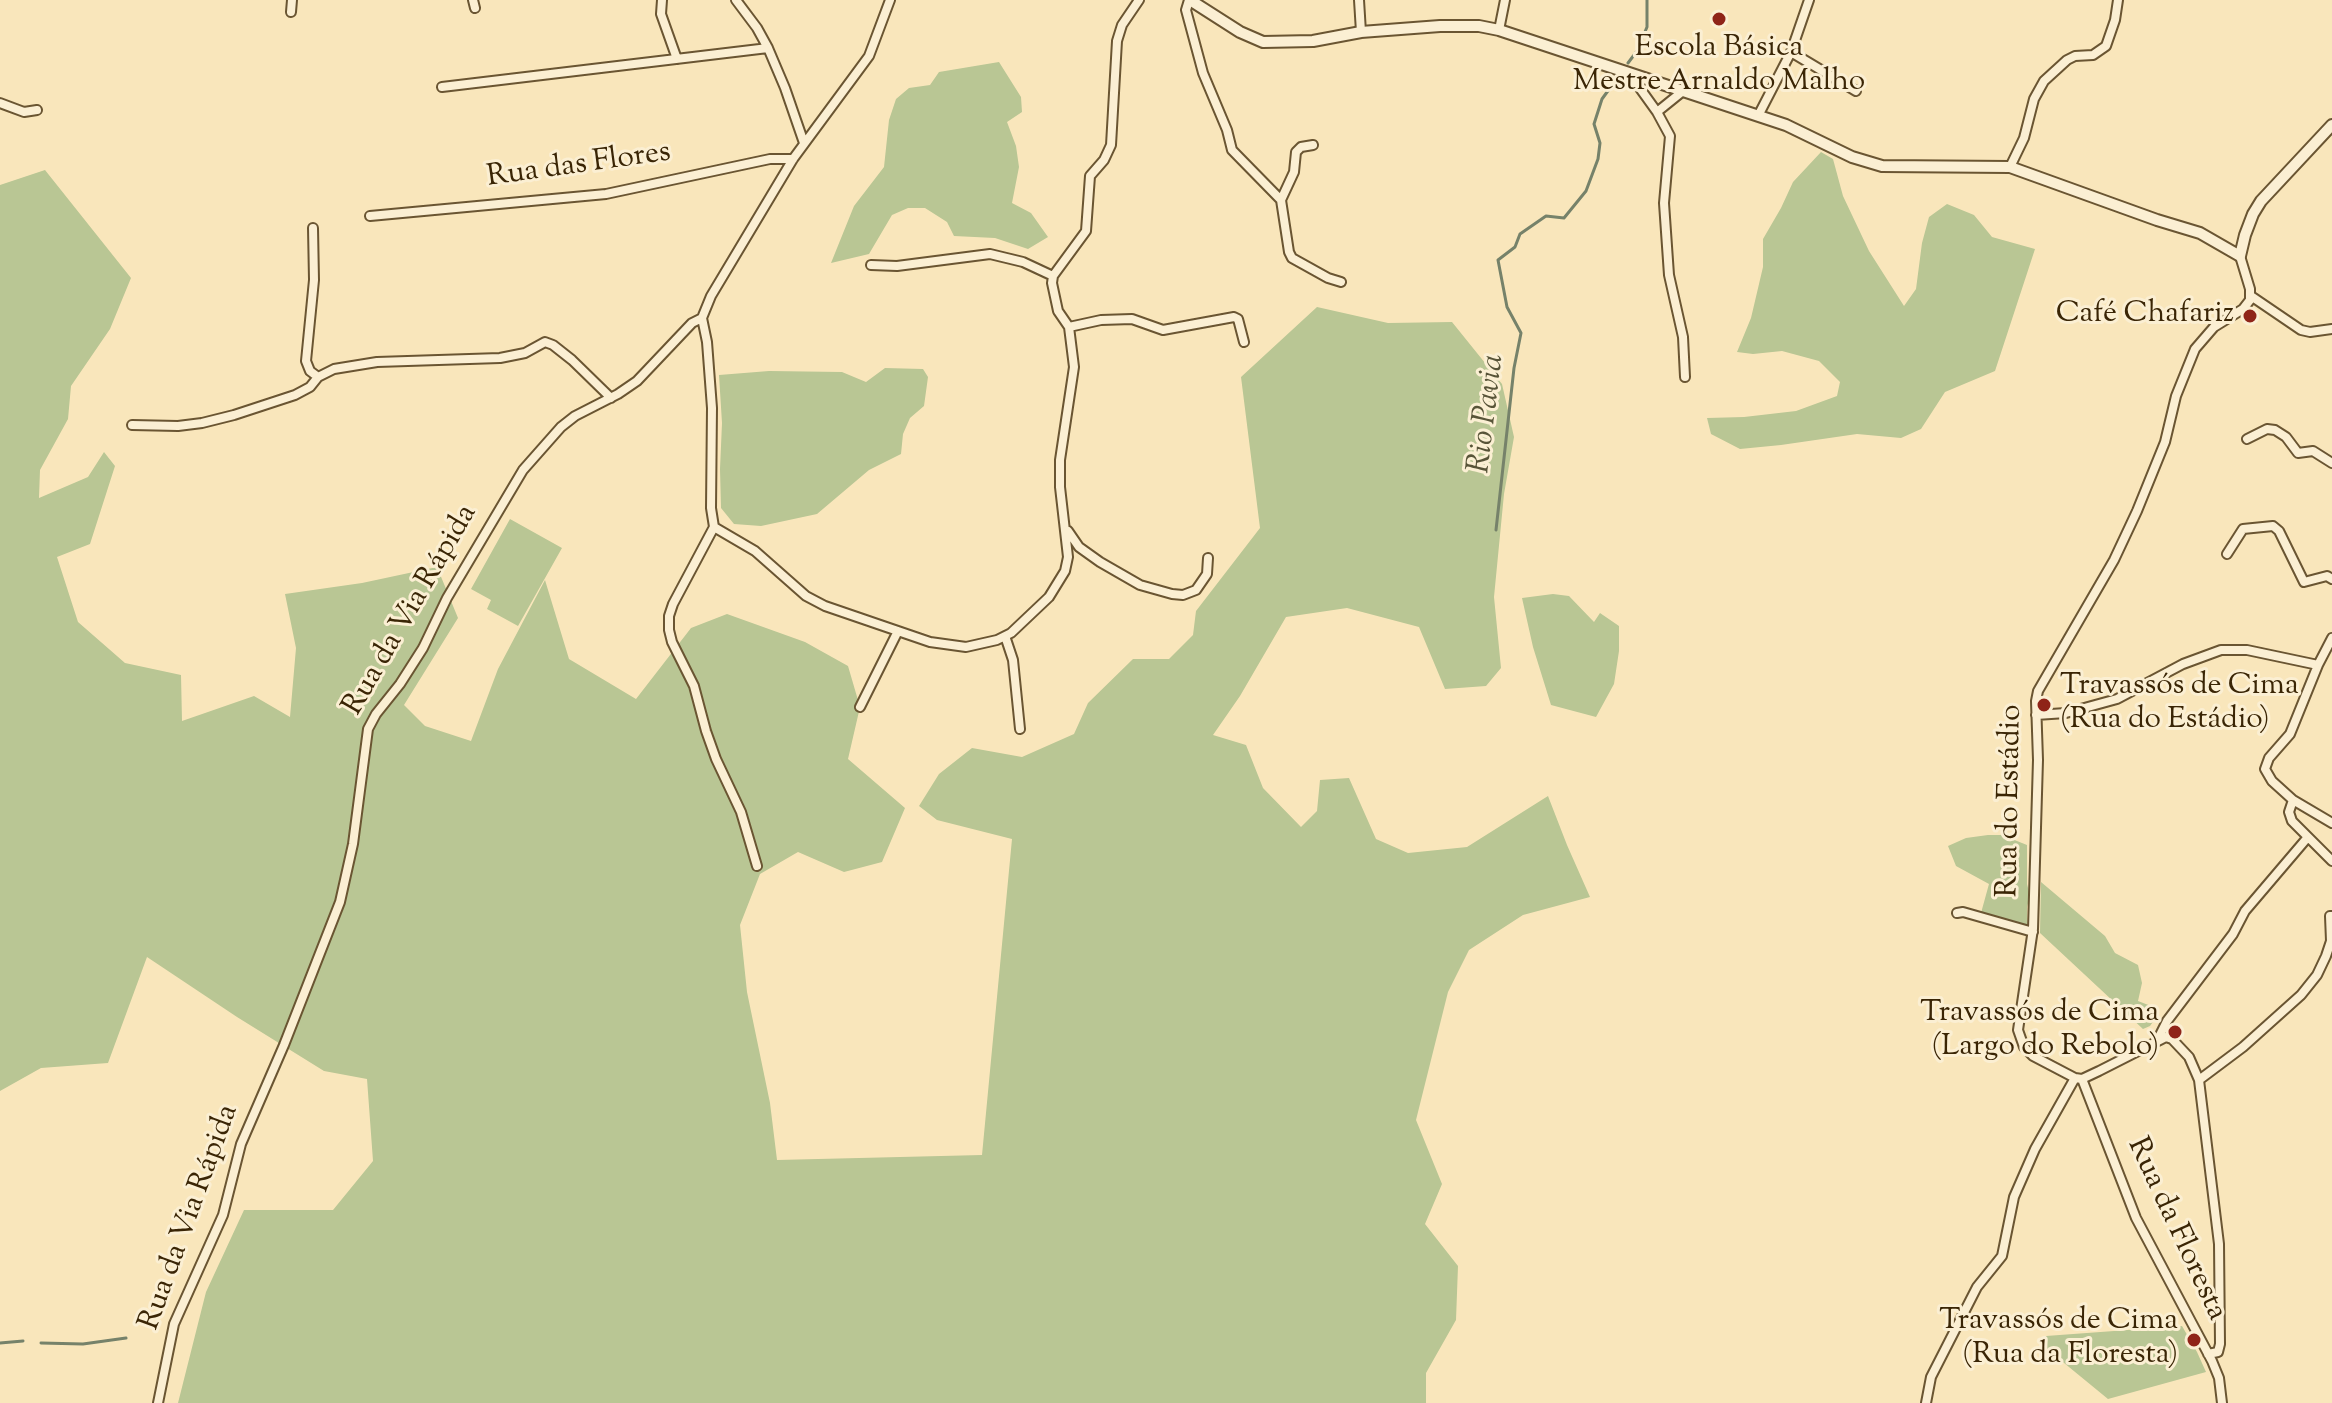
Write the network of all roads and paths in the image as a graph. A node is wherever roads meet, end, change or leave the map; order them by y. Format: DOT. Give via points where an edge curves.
graph roads {
  1 [pos="292,0"];
  2 [pos="662,0"];
  3 [pos="736,0"];
  4 [pos="890,0"];
  5 [pos="1139,0"];
  6 [pos="1189,0"];
  7 [pos="1359,0"];
  8 [pos="1505,0"];
  9 [pos="1809,0"];
  10 [pos="2118,0"];
  11 [pos="291,12"];
  12 [pos="1499,30"];
  13 [pos="1361,32"];
  14 [pos="768,48"];
  15 [pos="1791,52"];
  16 [pos="677,59"];
  17 [pos="1629,72"];
  18 [pos="442,87"];
  19 [pos="1683,91"];
  20 [pos="1856,91"];
  21 [pos="0,103"];
  22 [pos="37,110"];
  23 [pos="1657,112"];
  24 [pos="1758,116"];
  25 [pos="2332,125"];
  26 [pos="804,143"];
  27 [pos="1313,145"];
  28 [pos="793,159"];
  29 [pos="2010,167"];
  30 [pos="1281,200"];
  31 [pos="370,216"];
  32 [pos="313,228"];
  33 [pos="2240,256"];
  34 [pos="871,265"];
  35 [pos="1053,276"];
  36 [pos="1341,282"];
  37 [pos="2251,296"];
  38 [pos="702,318"];
  39 [pos="1069,327"];
  40 [pos="2332,329"];
  41 [pos="1244,342"];
  42 [pos="318,377"];
  43 [pos="1685,377"];
  44 [pos="611,398"];
  45 [pos="132,425"];
  46 [pos="2247,439"];
  47 [pos="2332,463"];
  48 [pos="714,527"];
  49 [pos="1066,527"];
  50 [pos="2227,554"];
  51 [pos="1208,558"];
  52 [pos="2332,579"];
  53 [pos="898,631"];
  54 [pos="1005,636"];
  55 [pos="2332,638"];
  56 [pos="2318,665"];
  57 [pos="860,707"];
  58 [pos="2036,715"];
  59 [pos="1020,729"];
  60 [pos="2293,800"];
  61 [pos="2332,823"];
  62 [pos="2308,837"];
  63 [pos="2332,861"];
  64 [pos="757,866"];
  65 [pos="1957,913"];
  66 [pos="2332,916"];
  67 [pos="2033,932"];
  68 [pos="2331,941"];
  69 [pos="2157,1040"];
  70 [pos="2079,1078"];
  71 [pos="2199,1080"];
  72 [pos="2215,1346"];
  73 [pos="158,1403"];
  74 [pos="1926,1403"];
  75 [pos="2222,1403"];
  1 -- 11 [label="street"];
  2 -- 16 [label="street" via="661,14"];
  3 -- 14 [label="street"];
  4 -- 26 [label="street, Rua da Via Rápida" via="869,56"];
  5 -- 35 [label="street" via="1117,41 1111,145 1090,176 1086,231"];
  6 -- 13 [label="street" via="1263,42 1313,41"];
  6 -- 30 [label="street" via="1186,10 1203,73 1232,150"];
  7 -- 13 [label="street"];
  8 -- 12 [label="street"];
  9 -- 15 [label="street"];
  10 -- 29 [label="street" via="2106,46 2093,55 2067,60 2044,81"];
  12 -- 13 [label="street" via="1466,26"];
  12 -- 17 [label="street"];
  14 -- 16 [label="street"];
  14 -- 26 [label="street"];
  15 -- 20 [label="street"];
  15 -- 24 [label="street"];
  16 -- 18 [label="street"];
  17 -- 19 [label="street"];
  17 -- 23 [label="street"];
  19 -- 23 [label="street"];
  19 -- 24 [label="street"];
  21 -- 22 [label="street" via="24,112"];
  23 -- 43 [label="street" via="1670,136 1666,232"];
  24 -- 29 [label="street" via="1882,166"];
  25 -- 33 [label="street" via="2261,201"];
  26 -- 28 [label="street, Rua da Via Rápida"];
  27 -- 30 [label="street" via="1296,152 1294,172"];
  28 -- 31 [label="street, Rua das Flores" via="770,159 606,194"];
  28 -- 38 [label="street, Rua da Via Rápida"];
  29 -- 33 [label="street" via="2200,233"];
  30 -- 36 [label="street" via="1292,258"];
  32 -- 42 [label="street" via="306,361"];
  33 -- 37 [label="street"];
  34 -- 35 [label="street" via="990,254"];
  35 -- 39 [label="street" via="1058,311"];
  37 -- 40 [label="street" via="2301,330"];
  37 -- 58 [label="street, Rua do Estádio" via="2195,349 2137,511 2038,691"];
  38 -- 44 [label="street, Rua da Via Rápida" via="637,381"];
  38 -- 48 [label="street" via="712,408"];
  39 -- 41 [label="street" via="1132,319 1163,330 1234,317"];
  39 -- 49 [label="street" via="1074,367 1060,460"];
  42 -- 44 [label="street" via="377,362 516,356 545,342"];
  42 -- 45 [label="street" via="295,395 234,415 178,426"];
  44 -- 73 [label="street, Rua da Via Rápida" via="561,427 523,470 423,648 368,729 340,902 241,1144 223,1215 174,1324"];
  46 -- 47 [label="street" via="2275,430 2298,453 2313,451"];
  48 -- 53 [label="street" via="755,551 806,596"];
  48 -- 64 [label="street" via="673,604 669,630"];
  49 -- 51 [label="street" via="1079,547 1100,562 1140,585 1172,594 1196,590 1207,574"];
  49 -- 54 [label="street" via="1068,557 1058,584"];
  50 -- 52 [label="street" via="2243,529 2273,526 2304,582"];
  53 -- 54 [label="street" via="966,647"];
  53 -- 57 [label="street"];
  54 -- 59 [label="street" via="1013,660"];
  55 -- 56 [label="street"];
  56 -- 58 [label="street" via="2221,650 2117,699"];
  56 -- 60 [label="street" via="2290,734 2265,769"];
  58 -- 67 [label="street, Rua do Estádio"];
  60 -- 61 [label="street"];
  60 -- 62 [label="street" via="2292,821"];
  62 -- 63 [label="street"];
  62 -- 69 [label="street" via="2245,911"];
  65 -- 67 [label="street"];
  66 -- 68 [label="street"];
  67 -- 70 [label="street, Rua do Estádio" via="2018,1030 2033,1056"];
  68 -- 71 [label="street" via="2317,975 2301,995"];
  69 -- 70 [label="street"];
  69 -- 71 [label="street" via="2172,1039 2189,1057"];
  70 -- 72 [label="street, Rua da Floresta" via="2136,1218 2200,1339"];
  70 -- 74 [label="street" via="2035,1149 2014,1197 2002,1256 1977,1287 1931,1377"];
  71 -- 72 [label="street" via="2219,1244"];
  72 -- 75 [label="street, Rua da Floresta"];
}
